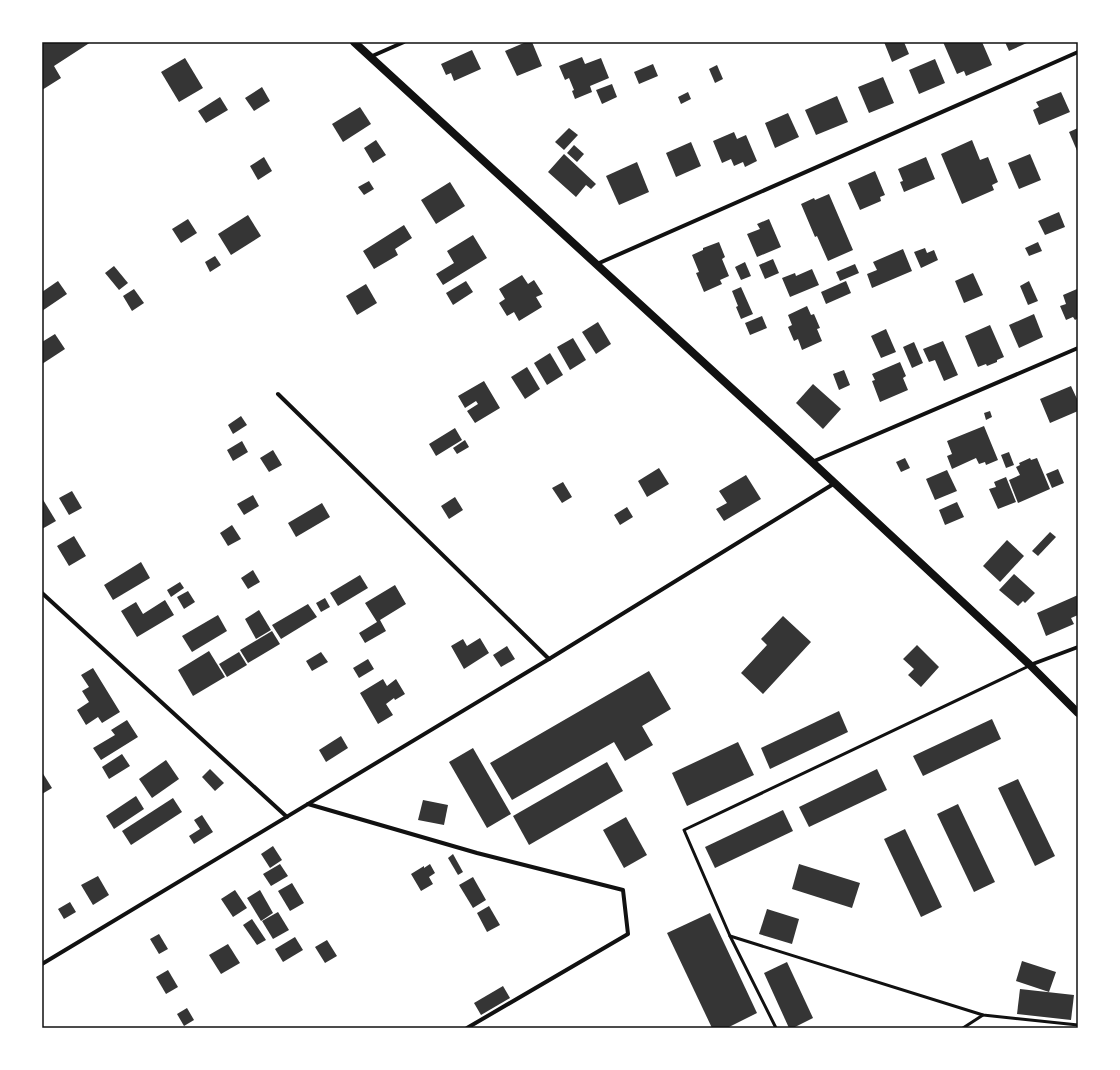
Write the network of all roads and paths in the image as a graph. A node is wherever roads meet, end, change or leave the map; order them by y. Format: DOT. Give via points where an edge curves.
graph roads {
  1 [pos="354,42"];
  2 [pos="404,42"];
  3 [pos="1078,52"];
  4 [pos="370,57"];
  5 [pos="597,264"];
  6 [pos="1078,348"];
  7 [pos="278,394"];
  8 [pos="812,462"];
  9 [pos="834,483"];
  10 [pos="42,593"];
  11 [pos="1078,647"];
  12 [pos="549,659"];
  13 [pos="1030,665"];
  14 [pos="1078,713"];
  15 [pos="308,804"];
  16 [pos="287,817"];
  17 [pos="730,936"];
  18 [pos="42,964"];
  19 [pos="983,1015"];
  20 [pos="1078,1025"];
  21 [pos="467,1028"];
  22 [pos="776,1028"];
  23 [pos="964,1028"];
  1 -- 4 [label="main road"];
  2 -- 4 [label="street"];
  3 -- 5 [label="street"];
  4 -- 5 [label="main road"];
  5 -- 8 [label="main road"];
  6 -- 8 [label="street"];
  7 -- 12 [label="street"];
  8 -- 9 [label="main road"];
  9 -- 12 [label="street"];
  9 -- 13 [label="main road"];
  10 -- 16 [label="street"];
  11 -- 13 [label="street"];
  12 -- 15 [label="street"];
  13 -- 14 [label="main road"];
  13 -- 17 [label="lane" via="684,830"];
  15 -- 16 [label="street"];
  15 -- 21 [label="street" via="623,890 628,934"];
  16 -- 18 [label="street"];
  17 -- 19 [label="lane"];
  17 -- 22 [label="lane"];
  19 -- 20 [label="lane"];
  19 -- 23 [label="lane"];
}
